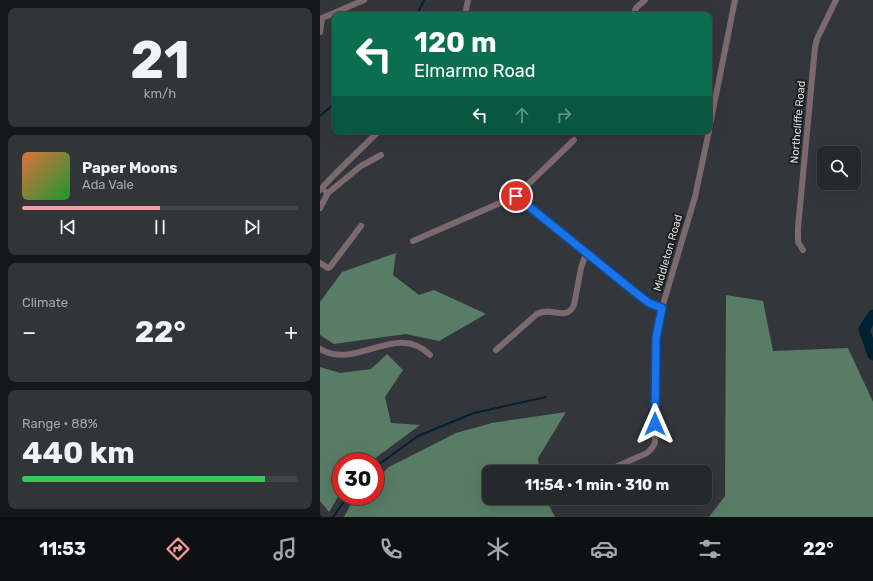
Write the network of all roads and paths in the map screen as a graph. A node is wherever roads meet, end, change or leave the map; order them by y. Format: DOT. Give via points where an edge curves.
graph roads {
  1 [pos="364,0"];
  2 [pos="468,0"];
  3 [pos="645,0"];
  4 [pos="734,0"];
  5 [pos="836,0"];
  6 [pos="337,12"];
  7 [pos="465,12"];
  8 [pos="634,12"];
  9 [pos="332,14"];
  10 [pos="321,19"];
  11 [pos="320,32"];
  12 [pos="712,114"];
  13 [pos="376,134"];
  14 [pos="708,134"];
  15 [pos="574,140"];
  16 [pos="381,155"];
  17 [pos="321,189"];
  18 [pos="328,193"];
  19 [pos="516,196"];
  20 [pos="320,208"];
  21 [pos="361,226"];
  22 [pos="413,241"];
  23 [pos="803,250"];
  24 [pos="586,253"];
  25 [pos="320,263"];
  26 [pos="662,308"];
  27 [pos="320,350"];
  28 [pos="496,350"];
  29 [pos="430,354"];
  30 [pos="620,465"];
  1 -- 6 [label="street"];
  2 -- 7 [label="street"];
  3 -- 8 [label="street"];
  4 -- 12 [label="street, Middleton Road"];
  5 -- 23 [label="street, Northcliffe Road" via="815,47 798,228 798,242"];
  9 -- 10 [label="street"];
  10 -- 11 [label="street"];
  13 -- 17 [label="street"];
  14 -- 26 [label="street, Middleton Road" via="695,197"];
  15 -- 19 [label="street"];
  16 -- 18 [label="street" via="361,166"];
  17 -- 18 [label="street"];
  18 -- 20 [label="street"];
  19 -- 22 [label="street"];
  19 -- 24 [label="street"];
  21 -- 25 [label="street" via="330,267"];
  24 -- 26 [label="street" via="649,303"];
  24 -- 28 [label="street" via="572,309 564,314 546,311 537,314"];
  26 -- 30 [label="street, Middleton Road" via="656,338 655,442 647,453"];
  27 -- 29 [label="street" via="333,355 351,355 386,344 406,343 420,346"];
}
